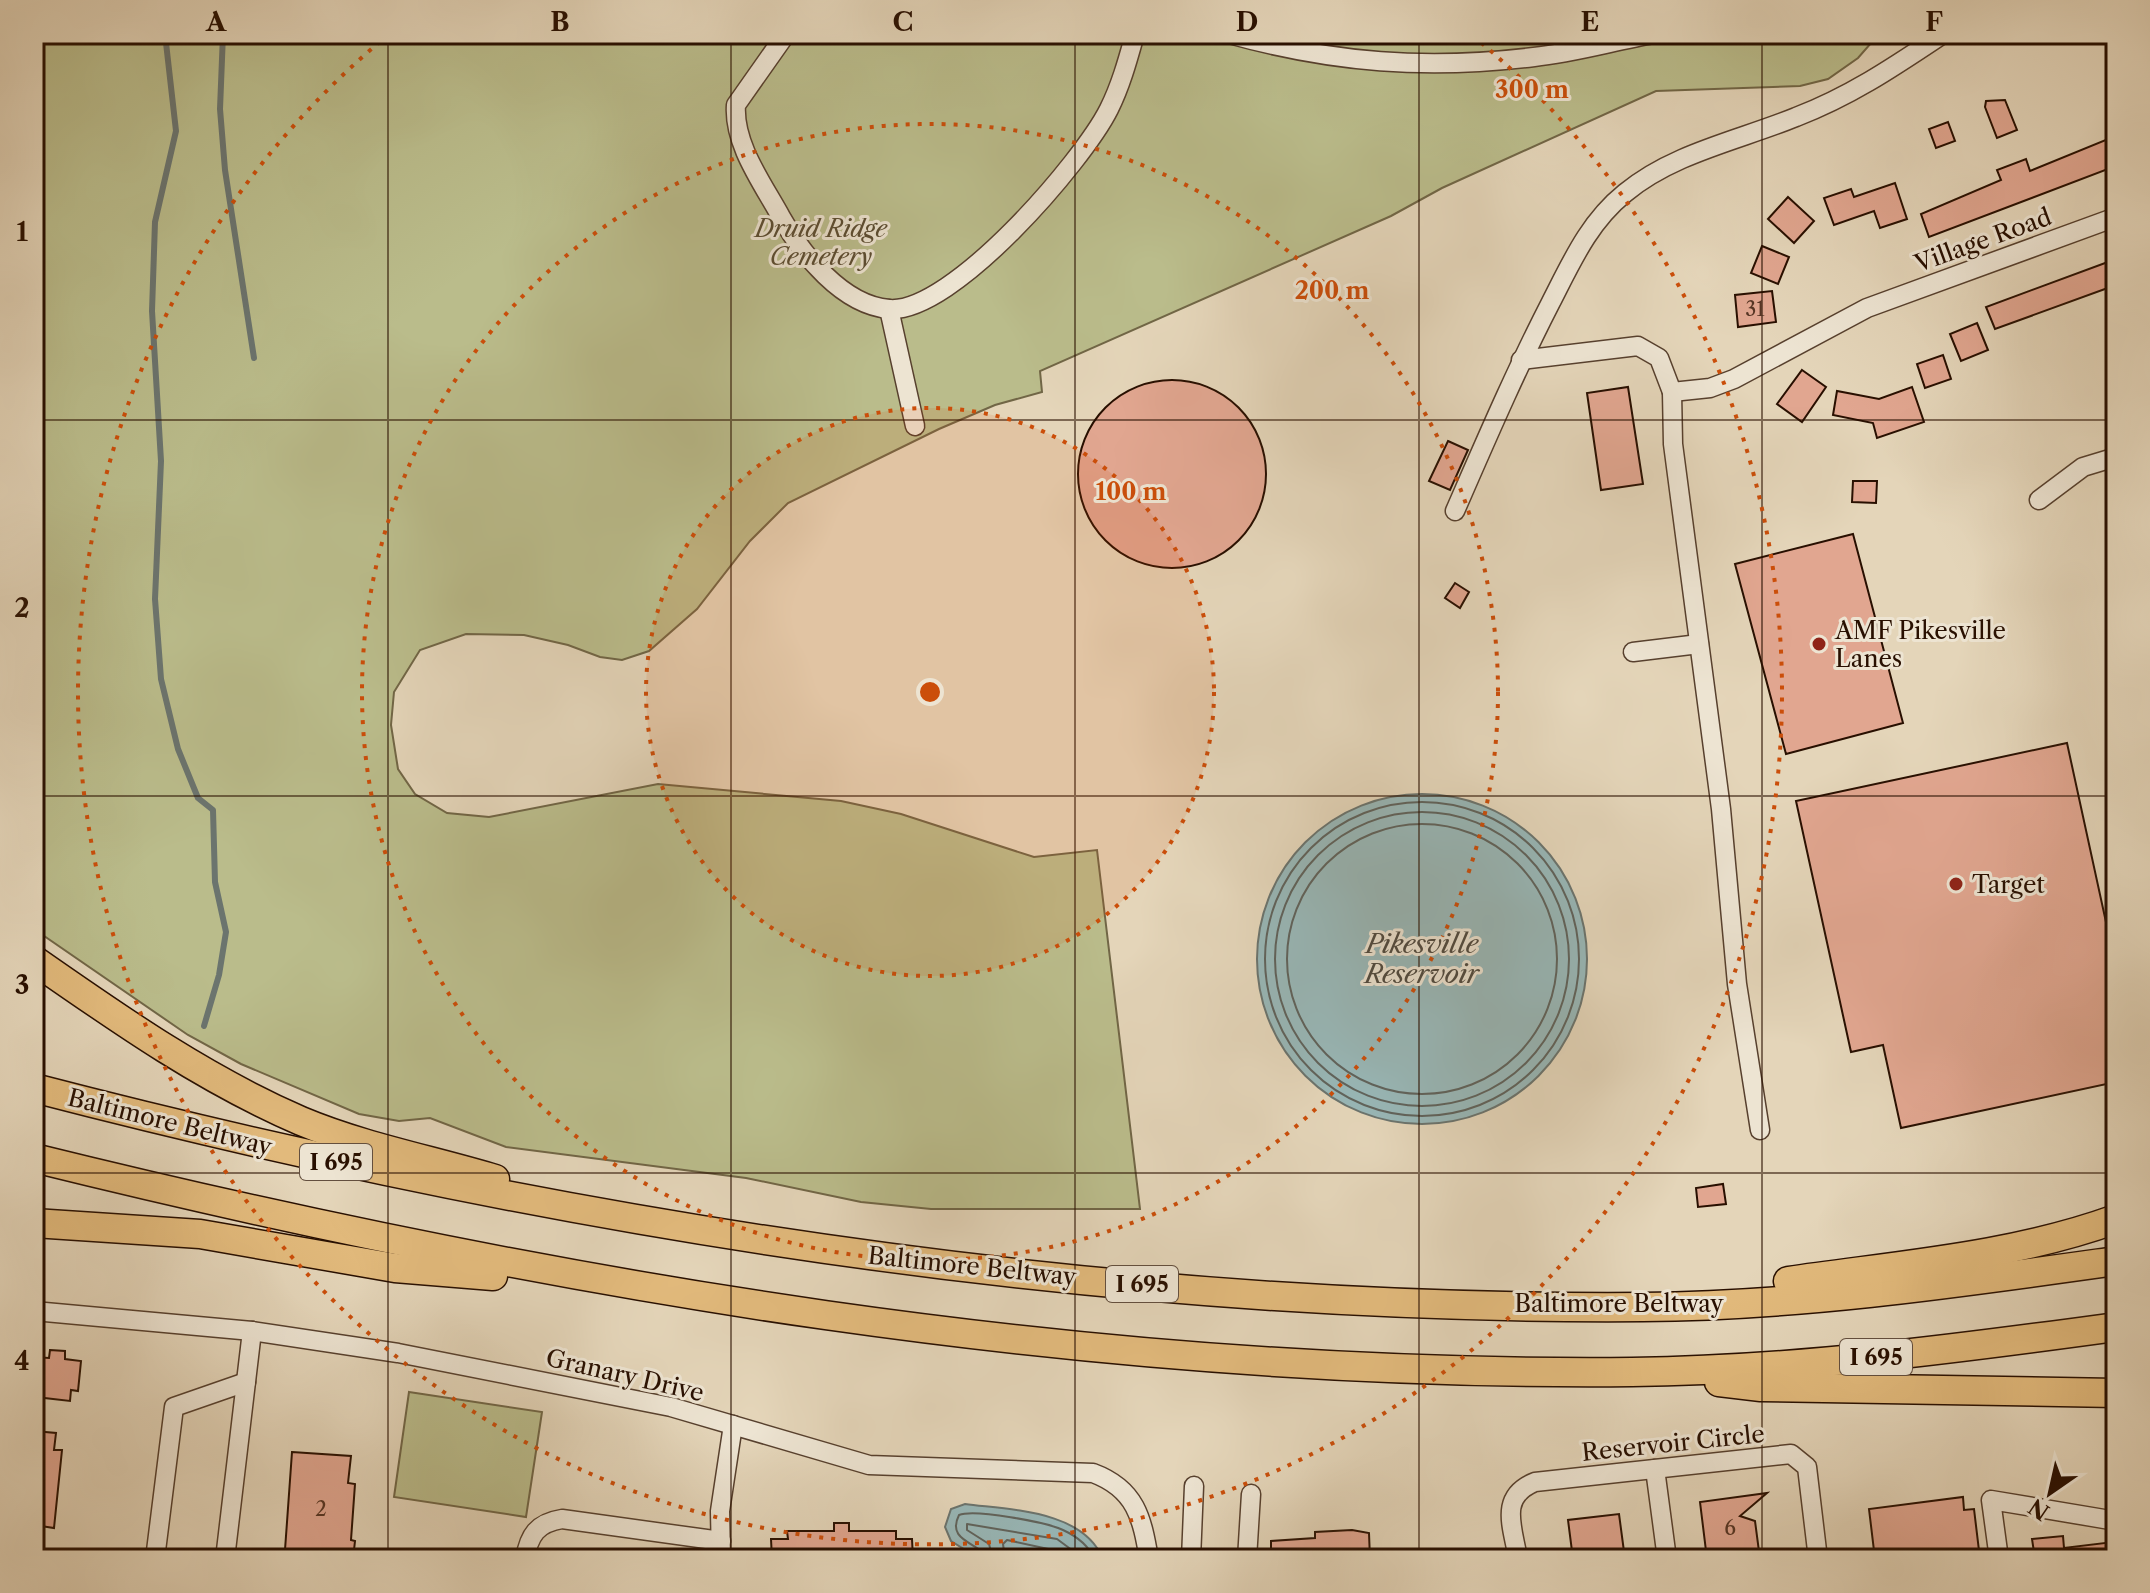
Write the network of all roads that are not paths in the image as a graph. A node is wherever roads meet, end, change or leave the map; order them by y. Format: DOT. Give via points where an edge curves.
graph roads {
  1 [pos="786,34"];
  2 [pos="1135,34"];
  3 [pos="1229,34"];
  4 [pos="1654,34"];
  5 [pos="1943,34"];
  6 [pos="1625,37"];
  7 [pos="2116,217"];
  8 [pos="889,309"];
  9 [pos="1521,360"];
  10 [pos="1672,392"];
  11 [pos="915,426"];
  12 [pos="2116,457"];
  13 [pos="2039,500"];
  14 [pos="1455,511"];
  15 [pos="1699,644"];
  16 [pos="1633,652"];
  17 [pos="34,960"];
  18 [pos="34,1088"];
  19 [pos="1760,1130"];
  20 [pos="34,1158"];
  21 [pos="2116,1219"];
  22 [pos="642,1221"];
  23 [pos="34,1223"];
  24 [pos="2116,1261"];
  25 [pos="633,1287"];
  26 [pos="1645,1307"];
  27 [pos="34,1311"];
  28 [pos="2116,1327"];
  29 [pos="252,1331"];
  30 [pos="1635,1372"];
  31 [pos="246,1382"];
  32 [pos="2116,1393"];
  33 [pos="733,1425"];
  34 [pos="1655,1469"];
  35 [pos="1194,1486"];
  36 [pos="1251,1494"];
  37 [pos="2116,1521"];
  38 [pos="721,1550"];
  39 [pos="155,1559"];
  40 [pos="225,1559"];
  41 [pos="525,1559"];
  42 [pos="1149,1559"];
  43 [pos="1191,1559"];
  44 [pos="1247,1559"];
  45 [pos="1518,1559"];
  46 [pos="1667,1559"];
  47 [pos="1818,1559"];
  48 [pos="1999,1559"];
  1 -- 8 [label="street" via="736,105 743,145 791,233 814,261 836,284"];
  2 -- 8 [label="street" via="1109,109 1084,150 1036,207 960,276 919,301"];
  3 -- 6 [label="street" via="1335,58 1444,64 1534,57"];
  4 -- 6 [label="street"];
  5 -- 9 [label="street" via="1855,91 1683,159 1627,191 1590,228"];
  7 -- 10 [label="street, Village Road" via="1867,308 1734,379"];
  8 -- 11 [label="street"];
  9 -- 10 [label="street" via="1638,346 1659,358"];
  9 -- 14 [label="street"];
  10 -- 15 [label="street" via="1673,444"];
  12 -- 13 [label="street" via="2083,467"];
  15 -- 16 [label="street"];
  15 -- 19 [label="street" via="1737,984"];
  17 -- 22 [label="highway" via="195,1068 304,1122"];
  18 -- 22 [label="highway, Baltimore Beltway / I 695" via="430,1183"];
  20 -- 25 [label="highway, I 695" via="357,1233"];
  21 -- 26 [label="highway" via="2072,1235 2000,1250"];
  22 -- 26 [label="highway, Baltimore Beltway / I 695" via="968,1267 1152,1285 1465,1303"];
  23 -- 25 [label="highway" via="200,1234 395,1268"];
  24 -- 26 [label="highway, Baltimore Beltway / I 695" via="1927,1287"];
  25 -- 30 [label="highway, I 695" via="788,1311 1141,1350 1450,1370"];
  27 -- 29 [label="street, Granary Drive"];
  28 -- 30 [label="highway, I 695" via="1927,1353"];
  29 -- 31 [label="street"];
  29 -- 33 [label="street, Granary Drive" via="562,1384"];
  30 -- 32 [label="highway" via="1761,1387"];
  31 -- 39 [label="street" via="174,1407"];
  31 -- 40 [label="street"];
  33 -- 38 [label="street" via="720,1511"];
  33 -- 42 [label="street, Granary Drive" via="869,1465 1093,1473 1119,1486 1136,1504"];
  34 -- 45 [label="street, Reservoir Circle" via="1524,1487 1512,1502"];
  34 -- 46 [label="street"];
  34 -- 47 [label="street, Reservoir Circle" via="1791,1454 1800,1458 1807,1467"];
  35 -- 43 [label="street"];
  36 -- 44 [label="street"];
  37 -- 48 [label="street" via="1991,1500"];
  38 -- 41 [label="street" via="562,1519 536,1529"];
}
